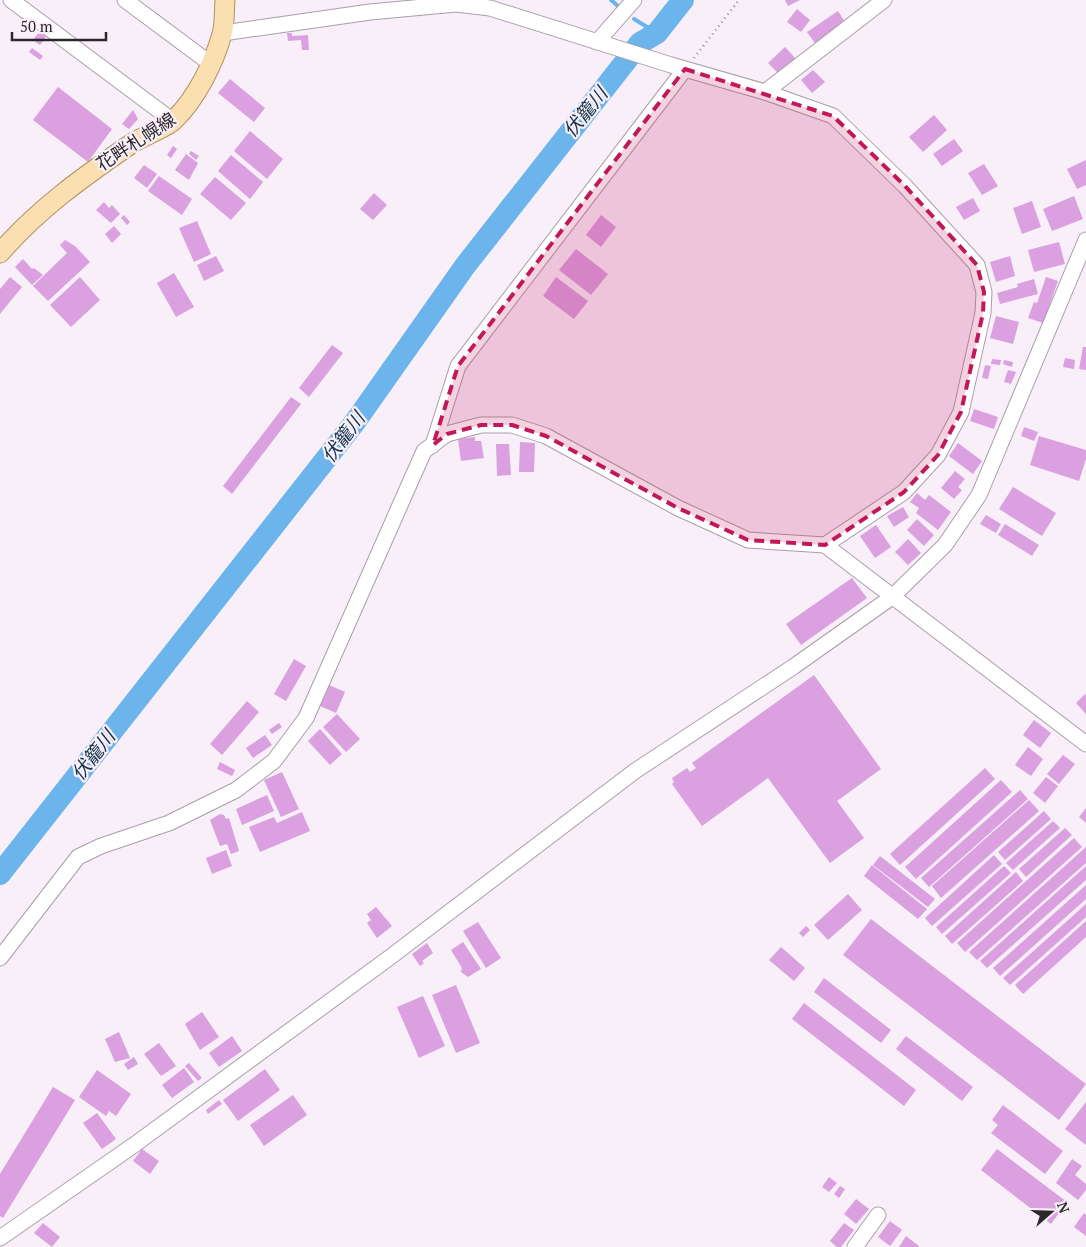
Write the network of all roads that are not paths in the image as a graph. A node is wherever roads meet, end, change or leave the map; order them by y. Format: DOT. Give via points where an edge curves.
graph roads {
  1 [pos="11,0"];
  2 [pos="125,0"];
  3 [pos="225,0"];
  4 [pos="634,0"];
  5 [pos="884,0"];
  6 [pos="222,33"];
  7 [pos="596,42"];
  8 [pos="211,64"];
  9 [pos="678,67"];
  10 [pos="765,92"];
  11 [pos="173,121"];
  12 [pos="1086,240"];
  13 [pos="0,253"];
  14 [pos="433,445"];
  15 [pos="825,544"];
  16 [pos="892,597"];
  17 [pos="1086,744"];
  18 [pos="0,958"];
  19 [pos="878,1215"];
  20 [pos="0,1238"];
  21 [pos="862,1244"];
  1 -- 11 [label="street"];
  2 -- 8 [label="street"];
  3 -- 6 [label="main road, 花畔札幌線"];
  4 -- 7 [label="street"];
  5 -- 10 [label="street"];
  6 -- 7 [label="street" via="370,12 456,4 490,8"];
  6 -- 8 [label="main road, 花畔札幌線"];
  7 -- 9 [label="street"];
  8 -- 11 [label="main road, 花畔札幌線" via="187,105"];
  9 -- 10 [label="street"];
  9 -- 14 [label="street" via="458,366"];
  10 -- 15 [label="street" via="833,116 905,186 977,265 984,292 983,313 961,412 938,455 904,492"];
  11 -- 13 [label="main road, 花畔札幌線" via="146,134 73,184 24,225"];
  12 -- 16 [label="street" via="979,495 945,544"];
  14 -- 15 [label="street" via="447,434 481,425 512,425 546,436 678,508 748,540"];
  14 -- 18 [label="street" via="424,451 306,718 274,761 236,790 169,823 78,857"];
  15 -- 16 [label="street"];
  16 -- 17 [label="street"];
  16 -- 20 [label="street" via="635,771 389,958"];
  19 -- 21 [label="street"];
}
